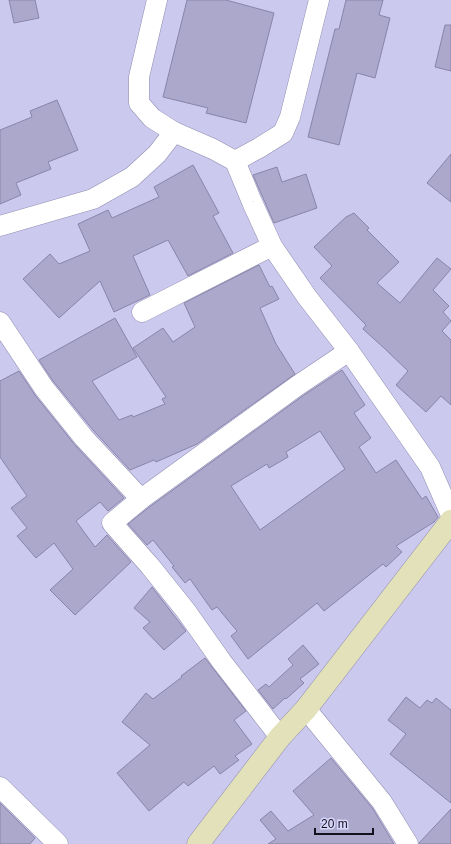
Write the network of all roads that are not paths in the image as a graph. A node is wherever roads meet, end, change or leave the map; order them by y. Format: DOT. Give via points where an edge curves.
graph roads {
  1 [pos="157,0"];
  2 [pos="319,0"];
  3 [pos="174,132"];
  4 [pos="235,161"];
  5 [pos="0,226"];
  6 [pos="272,246"];
  7 [pos="142,312"];
  8 [pos="0,322"];
  9 [pos="349,351"];
  10 [pos="141,499"];
  11 [pos="451,514"];
  12 [pos="451,521"];
  13 [pos="306,709"];
  14 [pos="280,737"];
  15 [pos="0,787"];
  16 [pos="52,842"];
  17 [pos="198,844"];
  18 [pos="408,844"];
  1 -- 3 [label="street" via="139,78 139,103 152,118"];
  2 -- 4 [label="street" via="290,117 283,133"];
  3 -- 4 [label="street"];
  3 -- 5 [label="street" via="132,177 106,192 92,199"];
  4 -- 6 [label="street"];
  6 -- 7 [label="street"];
  6 -- 9 [label="street"];
  8 -- 10 [label="street" via="44,388 84,438"];
  9 -- 10 [label="street"];
  9 -- 11 [label="street" via="430,466"];
  10 -- 14 [label="street" via="112,523 186,611"];
  12 -- 13 [label="street"];
  13 -- 14 [label="street"];
  13 -- 18 [label="street" via="382,802"];
  14 -- 17 [label="street"];
  15 -- 16 [label="street"];
}
